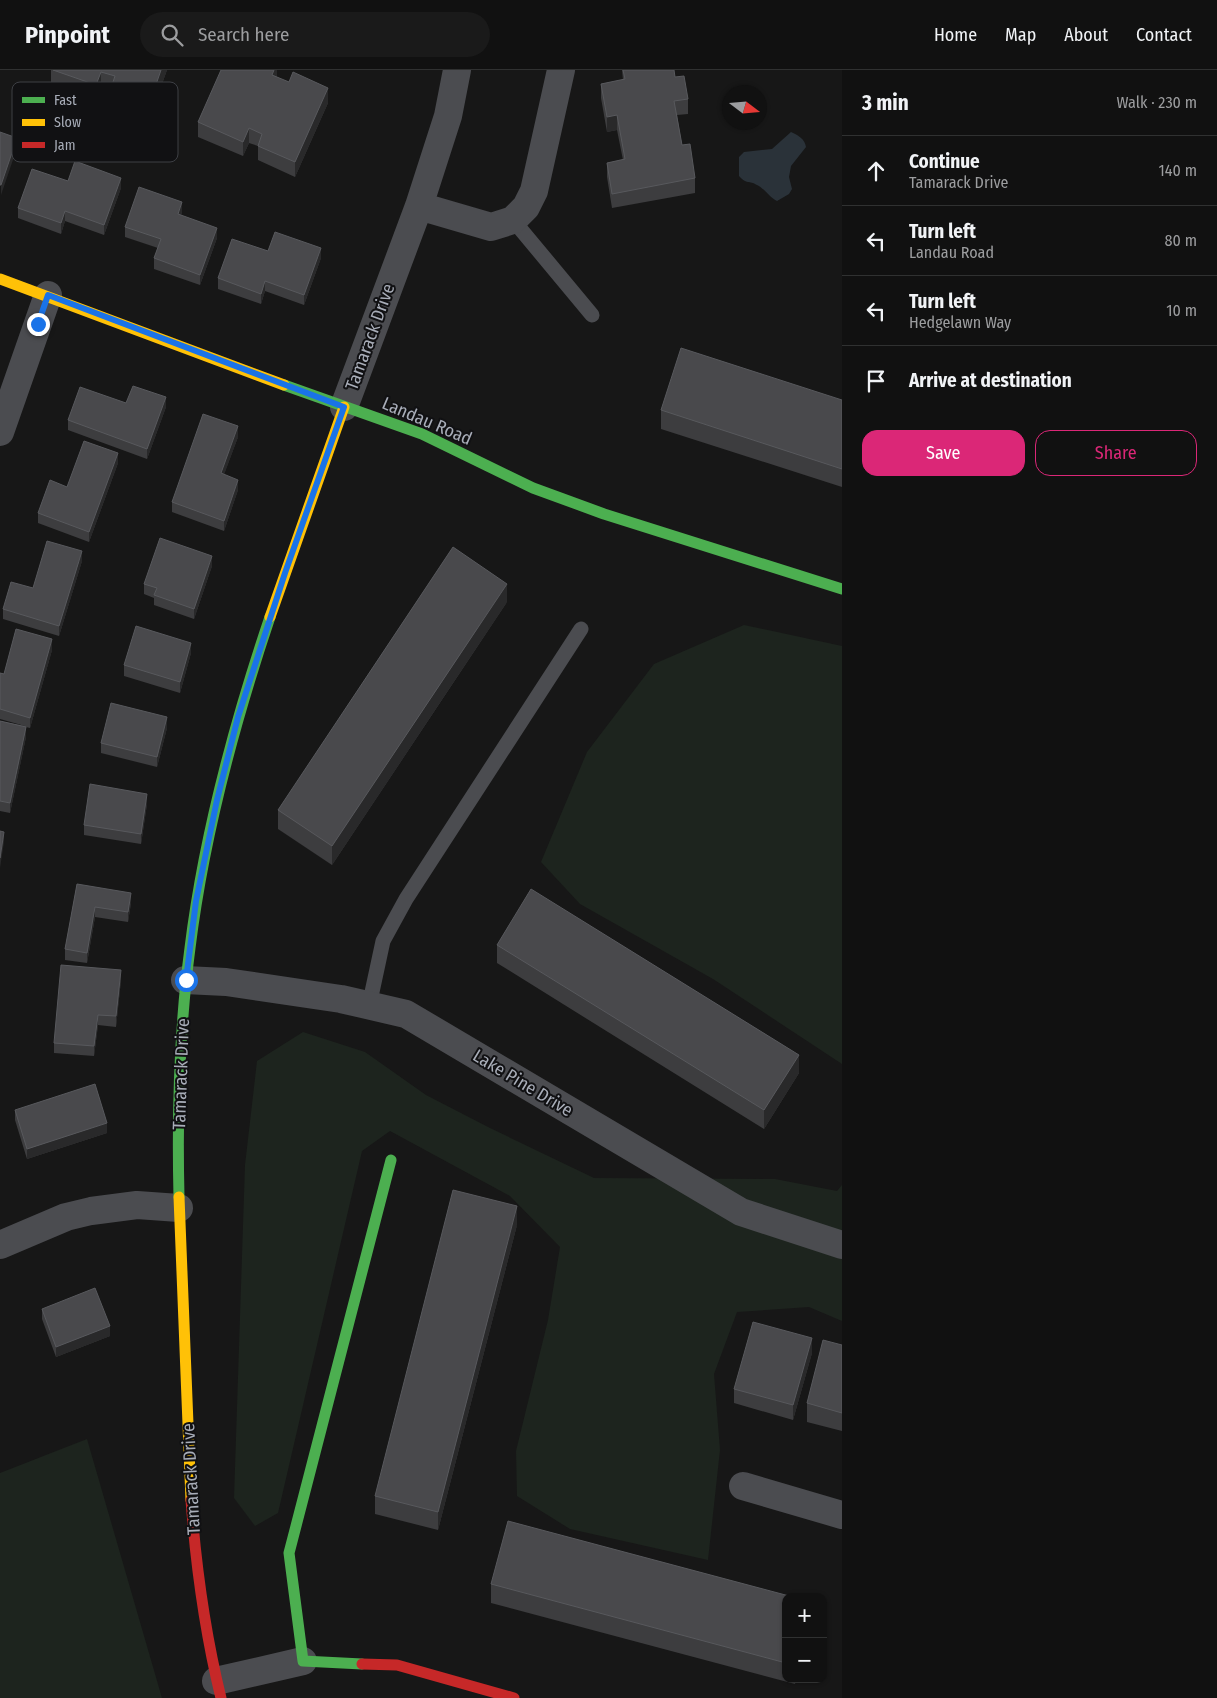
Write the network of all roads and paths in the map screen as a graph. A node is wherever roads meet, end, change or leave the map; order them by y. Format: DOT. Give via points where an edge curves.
graph roads {
  1 [pos="457,70"];
  2 [pos="561,70"];
  3 [pos="419,206"];
  4 [pos="513,220"];
  5 [pos="0,279"];
  6 [pos="48,295"];
  7 [pos="592,315"];
  8 [pos="344,407"];
  9 [pos="0,432"];
  10 [pos="842,589"];
  11 [pos="581,629"];
  12 [pos="186,980"];
  13 [pos="370,1006"];
  14 [pos="391,1160"];
  15 [pos="179,1208"];
  16 [pos="0,1245"];
  17 [pos="842,1245"];
  18 [pos="743,1486"];
  19 [pos="842,1515"];
  20 [pos="303,1660"];
  21 [pos="218,1690"];
  22 [pos="514,1698"];
  1 -- 3 [label="street, Tamarack Drive" via="448,116"];
  2 -- 4 [label="street" via="534,191 526,207"];
  3 -- 4 [label="street" via="491,227"];
  3 -- 8 [label="street, Tamarack Drive"];
  4 -- 7 [label="lane"];
  5 -- 6 [label="street, Landau Road"];
  6 -- 8 [label="street, Landau Road"];
  6 -- 9 [label="street"];
  8 -- 10 [label="street, Landau Road" via="422,434 532,488"];
  8 -- 12 [label="street, Tamarack Drive" via="238,717 196,901"];
  11 -- 13 [label="lane" via="406,899 383,941"];
  12 -- 13 [label="street, Lake Pine Drive" via="226,982"];
  12 -- 15 [label="street, Tamarack Drive" via="177,1116"];
  13 -- 17 [label="street, Lake Pine Drive" via="406,1014 741,1212"];
  14 -- 20 [label="street" via="289,1553"];
  15 -- 16 [label="street" via="136,1205 91,1211 66,1217"];
  15 -- 21 [label="street, Tamarack Drive" via="189,1466 197,1576"];
  18 -- 19 [label="street"];
  20 -- 21 [label="street"];
  20 -- 22 [label="street" via="397,1665"];
}
